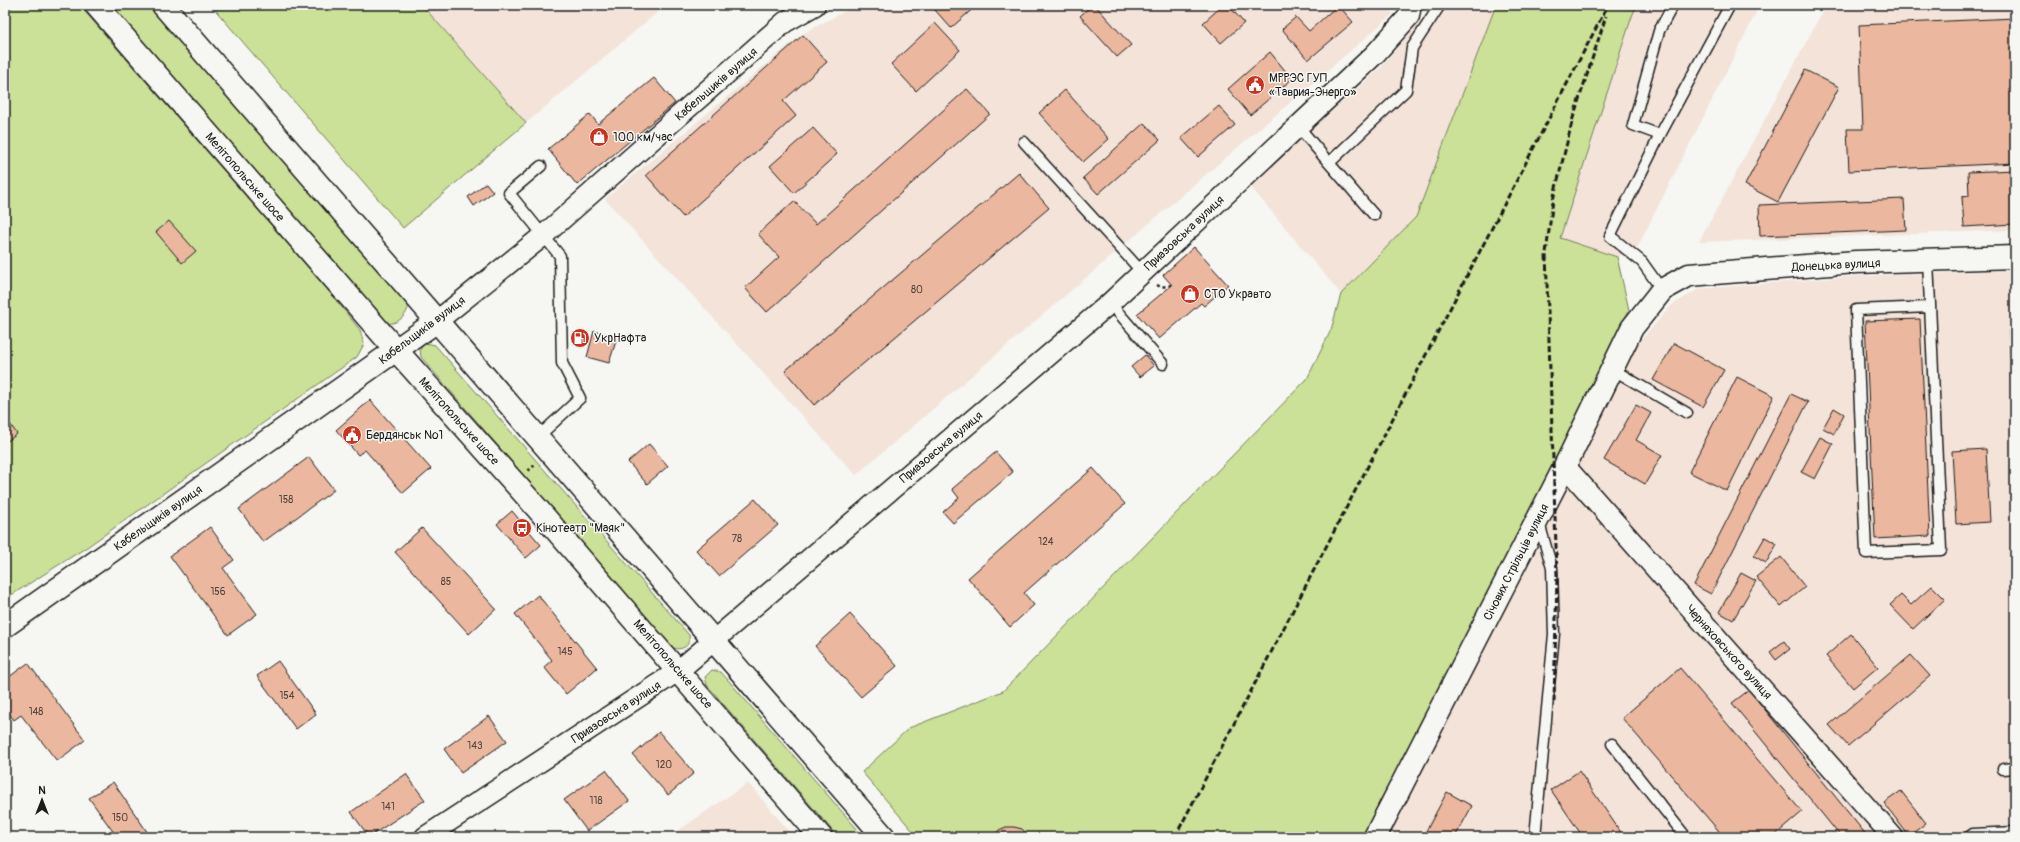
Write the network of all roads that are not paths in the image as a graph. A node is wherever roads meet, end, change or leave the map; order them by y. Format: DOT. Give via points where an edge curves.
graph roads {
  1 [pos="96,5"];
  2 [pos="164,5"];
  3 [pos="815,5"];
  4 [pos="1411,5"];
  5 [pos="1440,5"];
  6 [pos="1673,5"];
  7 [pos="1730,5"];
  8 [pos="1298,126"];
  9 [pos="1660,135"];
  10 [pos="1024,142"];
  11 [pos="1329,163"];
  12 [pos="541,166"];
  13 [pos="1374,215"];
  14 [pos="544,235"];
  15 [pos="2015,257"];
  16 [pos="1928,260"];
  17 [pos="1142,272"];
  18 [pos="1662,290"];
  19 [pos="1110,303"];
  20 [pos="1930,307"];
  21 [pos="438,321"];
  22 [pos="396,350"];
  23 [pos="1163,364"];
  24 [pos="1612,369"];
  25 [pos="1687,413"];
  26 [pos="544,445"];
  27 [pos="1565,466"];
  28 [pos="1538,519"];
  29 [pos="5,626"];
  30 [pos="714,640"];
  31 [pos="678,671"];
  32 [pos="1612,744"];
  33 [pos="2015,768"];
  34 [pos="2003,769"];
  35 [pos="2015,832"];
  36 [pos="425,837"];
  37 [pos="821,837"];
  38 [pos="884,837"];
  39 [pos="1375,837"];
  40 [pos="1535,837"];
  41 [pos="1686,837"];
  42 [pos="1894,837"];
  43 [pos="1969,837"];
  1 -- 22 [label="main road, Мелітопольське шосе"];
  2 -- 21 [label="main road"];
  3 -- 14 [label="street, Кабельщиків вулиця" via="785,22"];
  4 -- 8 [label="street, Приазовська вулиця" via="1409,16 1374,54"];
  5 -- 11 [label="lane" via="1412,48 1406,90"];
  6 -- 9 [label="lane" via="1659,31 1633,125"];
  7 -- 9 [label="lane"];
  8 -- 11 [label="lane"];
  8 -- 17 [label="street, Приазовська вулиця"];
  9 -- 18 [label="lane" via="1610,236 1642,262"];
  10 -- 17 [label="lane"];
  11 -- 13 [label="lane"];
  12 -- 14 [label="lane" via="509,193"];
  14 -- 21 [label="street, Кабельщиків вулиця"];
  14 -- 26 [label="lane" via="560,256 562,363 580,398"];
  15 -- 16 [label="main road, Донецька вулиця"];
  16 -- 18 [label="main road, Донецька вулиця" via="1856,262 1689,275"];
  16 -- 20 [label="lane"];
  17 -- 19 [label="street, Приазовська вулиця"];
  18 -- 24 [label="main road, Січових Стрільців вулиця" via="1632,328"];
  19 -- 23 [label="lane"];
  19 -- 30 [label="street, Приазовська вулиця"];
  20 -- 20 [label="lane" via="1856,310 1866,553 1940,550"];
  21 -- 22 [label="main road, Кабельщиків вулиця"];
  21 -- 26 [label="main road"];
  22 -- 29 [label="main road, Кабельщиків вулиця"];
  22 -- 31 [label="main road, Мелітопольське шосе"];
  24 -- 25 [label="lane"];
  24 -- 27 [label="main road, Січових Стрільців вулиця"];
  26 -- 30 [label="main road"];
  27 -- 28 [label="main road, Січових Стрільців вулиця"];
  27 -- 42 [label="street, Черняховського вулиця"];
  28 -- 39 [label="main road, Січових Стрільців вулиця"];
  28 -- 40 [label="lane" via="1552,568 1554,634"];
  30 -- 31 [label="street, Приазовська вулиця"];
  30 -- 38 [label="main road"];
  31 -- 36 [label="street, Приазовська вулиця"];
  31 -- 37 [label="main road, Мелітопольське шосе"];
  32 -- 41 [label="lane"];
  33 -- 34 [label="lane"];
  35 -- 43 [label="lane" via="1973,834"];
}
